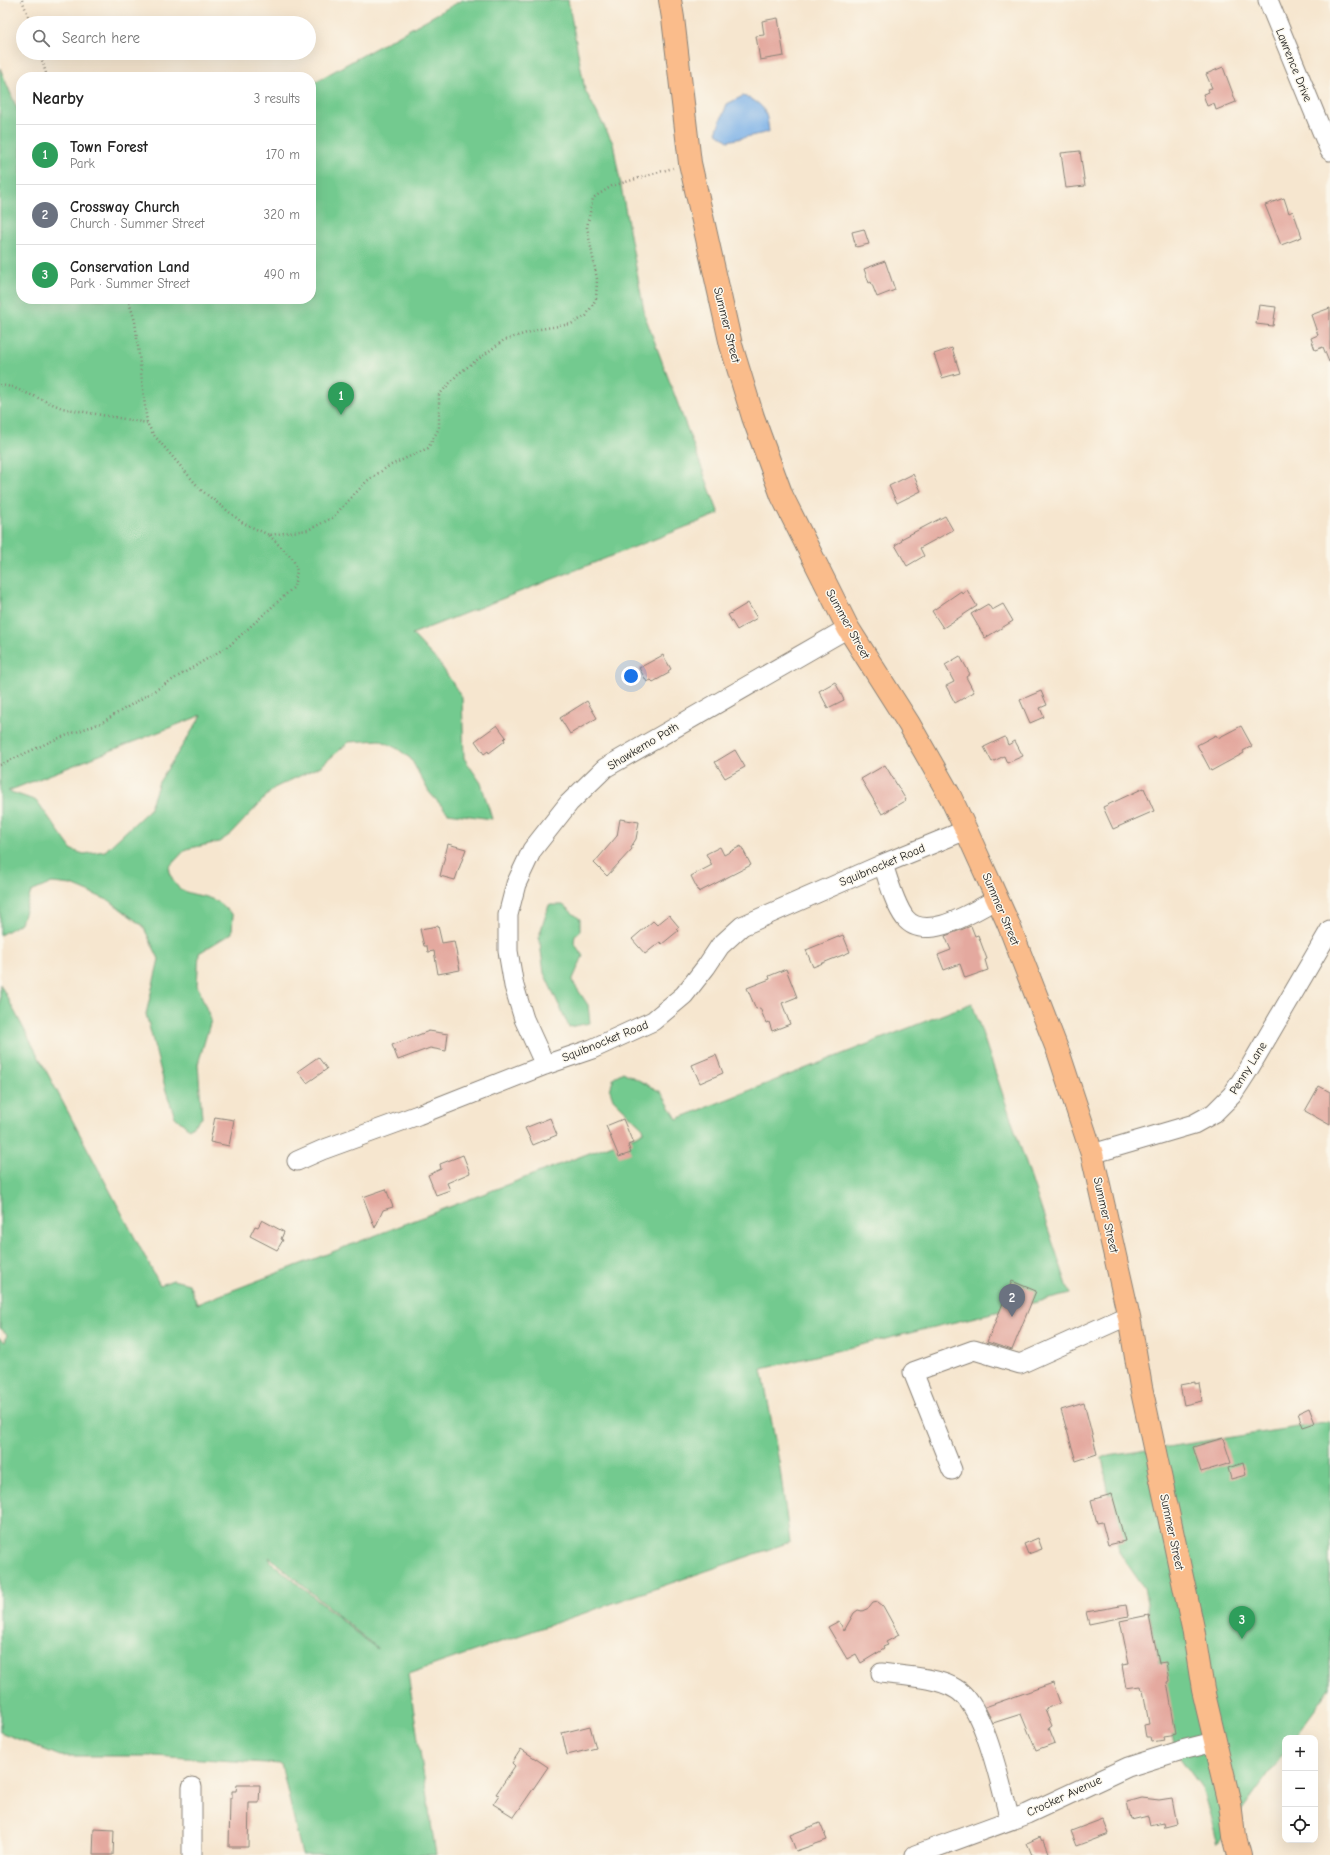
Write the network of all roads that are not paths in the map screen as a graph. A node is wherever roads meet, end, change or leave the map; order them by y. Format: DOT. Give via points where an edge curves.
graph roads {
  1 [pos="670,0"];
  2 [pos="1268,0"];
  3 [pos="1330,151"];
  4 [pos="848,628"];
  5 [pos="966,830"];
  6 [pos="883,864"];
  7 [pos="997,899"];
  8 [pos="1330,930"];
  9 [pos="545,1065"];
  10 [pos="1092,1154"];
  11 [pos="298,1161"];
  12 [pos="1129,1315"];
  13 [pos="952,1470"];
  14 [pos="881,1673"];
  15 [pos="1214,1742"];
  16 [pos="192,1787"];
  17 [pos="1010,1820"];
  18 [pos="192,1855"];
  19 [pos="915,1855"];
  20 [pos="1239,1855"];
  1 -- 4 [label="main road, Summer Street" via="690,163 731,345 782,496"];
  2 -- 3 [label="street, Lawrence Drive"];
  4 -- 5 [label="main road, Summer Street" via="909,724 950,796"];
  4 -- 9 [label="street, Shawkemo Path" via="605,768 569,803 532,850 516,884 508,915 508,951 514,986 524,1020"];
  5 -- 6 [label="street, Squibnocket Road"];
  5 -- 7 [label="main road, Summer Street"];
  6 -- 7 [label="street" via="905,918 923,929 938,927"];
  6 -- 9 [label="street, Squibnocket Road" via="742,926 720,946 684,995 653,1022"];
  7 -- 10 [label="main road, Summer Street" via="1059,1054"];
  8 -- 10 [label="street, Penny Lane" via="1247,1072 1232,1095 1214,1113 1194,1124"];
  9 -- 11 [label="street, Squibnocket Road"];
  10 -- 12 [label="main road, Summer Street"];
  12 -- 13 [label="street" via="1020,1364 974,1350 913,1372"];
  12 -- 15 [label="main road, Summer Street" via="1141,1387 1193,1628"];
  14 -- 17 [label="street" via="934,1681 957,1689 972,1705 985,1733"];
  15 -- 17 [label="street, Crocker Avenue" via="1128,1767"];
  15 -- 20 [label="main road, Summer Street" via="1230,1804"];
  16 -- 18 [label="street"];
  17 -- 19 [label="street, Crocker Avenue"];
}
